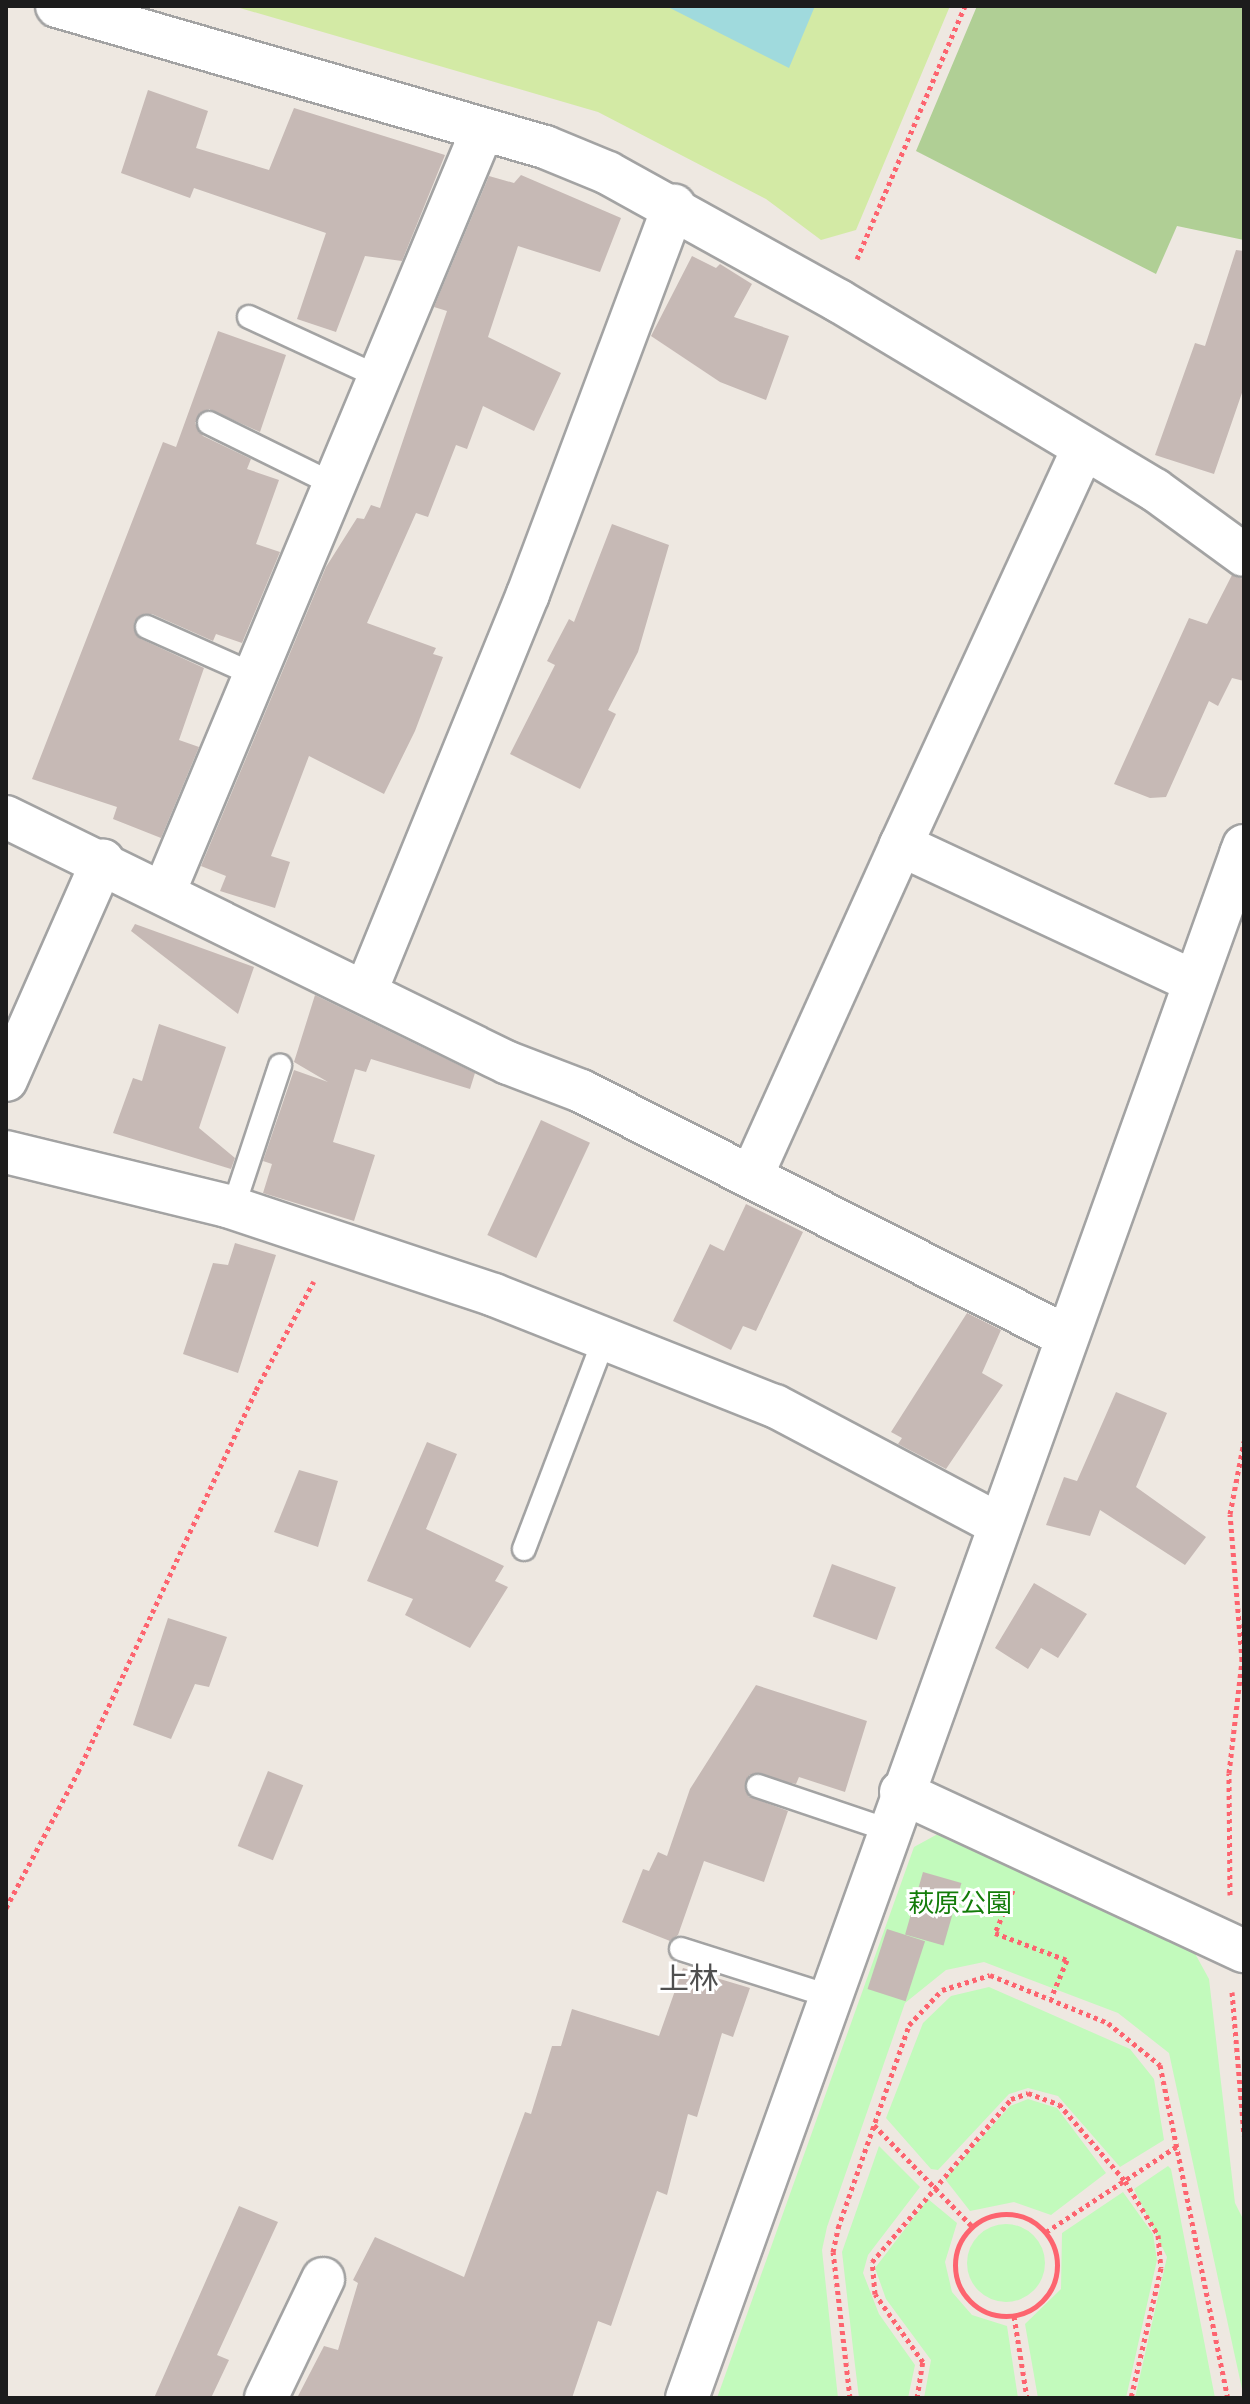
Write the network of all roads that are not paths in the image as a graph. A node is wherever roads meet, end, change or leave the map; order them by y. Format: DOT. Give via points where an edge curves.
graph roads {
  1 [pos="57,6"];
  2 [pos="165,21"];
  3 [pos="482,131"];
  4 [pos="674,206"];
  5 [pos="249,317"];
  6 [pos="379,377"];
  7 [pos="209,423"];
  8 [pos="1083,449"];
  9 [pos="335,485"];
  10 [pos="1242,541"];
  11 [pos="147,627"];
  12 [pos="255,675"];
  13 [pos="6,817"];
  14 [pos="901,845"];
  15 [pos="1243,852"];
  16 [pos="103,860"];
  17 [pos="165,890"];
  18 [pos="1192,981"];
  19 [pos="366,991"];
  20 [pos="280,1066"];
  21 [pos="6,1080"];
  22 [pos="6,1152"];
  23 [pos="752,1175"];
  24 [pos="233,1208"];
  25 [pos="1066,1336"];
  26 [pos="604,1339"];
  27 [pos="998,1524"];
  28 [pos="524,1549"];
  29 [pos="758,1786"];
  30 [pos="895,1811"];
  31 [pos="1236,1947"];
  32 [pos="681,1949"];
  33 [pos="829,1996"];
  34 [pos="323,2279"];
  35 [pos="266,2398"];
  36 [pos="687,2398"];
  1 -- 2 [label="street"];
  2 -- 3 [label="street"];
  3 -- 4 [label="street" via="545,147"];
  3 -- 6 [label="street"];
  4 -- 8 [label="street"];
  4 -- 19 [label="street" via="528,594"];
  5 -- 6 [label="lane"];
  6 -- 9 [label="street"];
  7 -- 9 [label="lane"];
  8 -- 10 [label="street"];
  8 -- 14 [label="street"];
  9 -- 12 [label="street"];
  11 -- 12 [label="lane"];
  12 -- 17 [label="street"];
  13 -- 16 [label="street"];
  14 -- 18 [label="street"];
  14 -- 23 [label="street"];
  15 -- 18 [label="street"];
  16 -- 17 [label="street"];
  16 -- 21 [label="street"];
  17 -- 19 [label="street"];
  18 -- 25 [label="street"];
  19 -- 23 [label="street"];
  20 -- 24 [label="lane"];
  22 -- 24 [label="street"];
  23 -- 25 [label="street"];
  24 -- 26 [label="street"];
  25 -- 27 [label="street"];
  26 -- 27 [label="street" via="775,1406"];
  26 -- 28 [label="lane"];
  27 -- 30 [label="street"];
  29 -- 30 [label="lane"];
  30 -- 31 [label="street" via="1028,1852"];
  30 -- 33 [label="street"];
  32 -- 33 [label="lane"];
  33 -- 36 [label="street"];
  34 -- 35 [label="street"];
}
